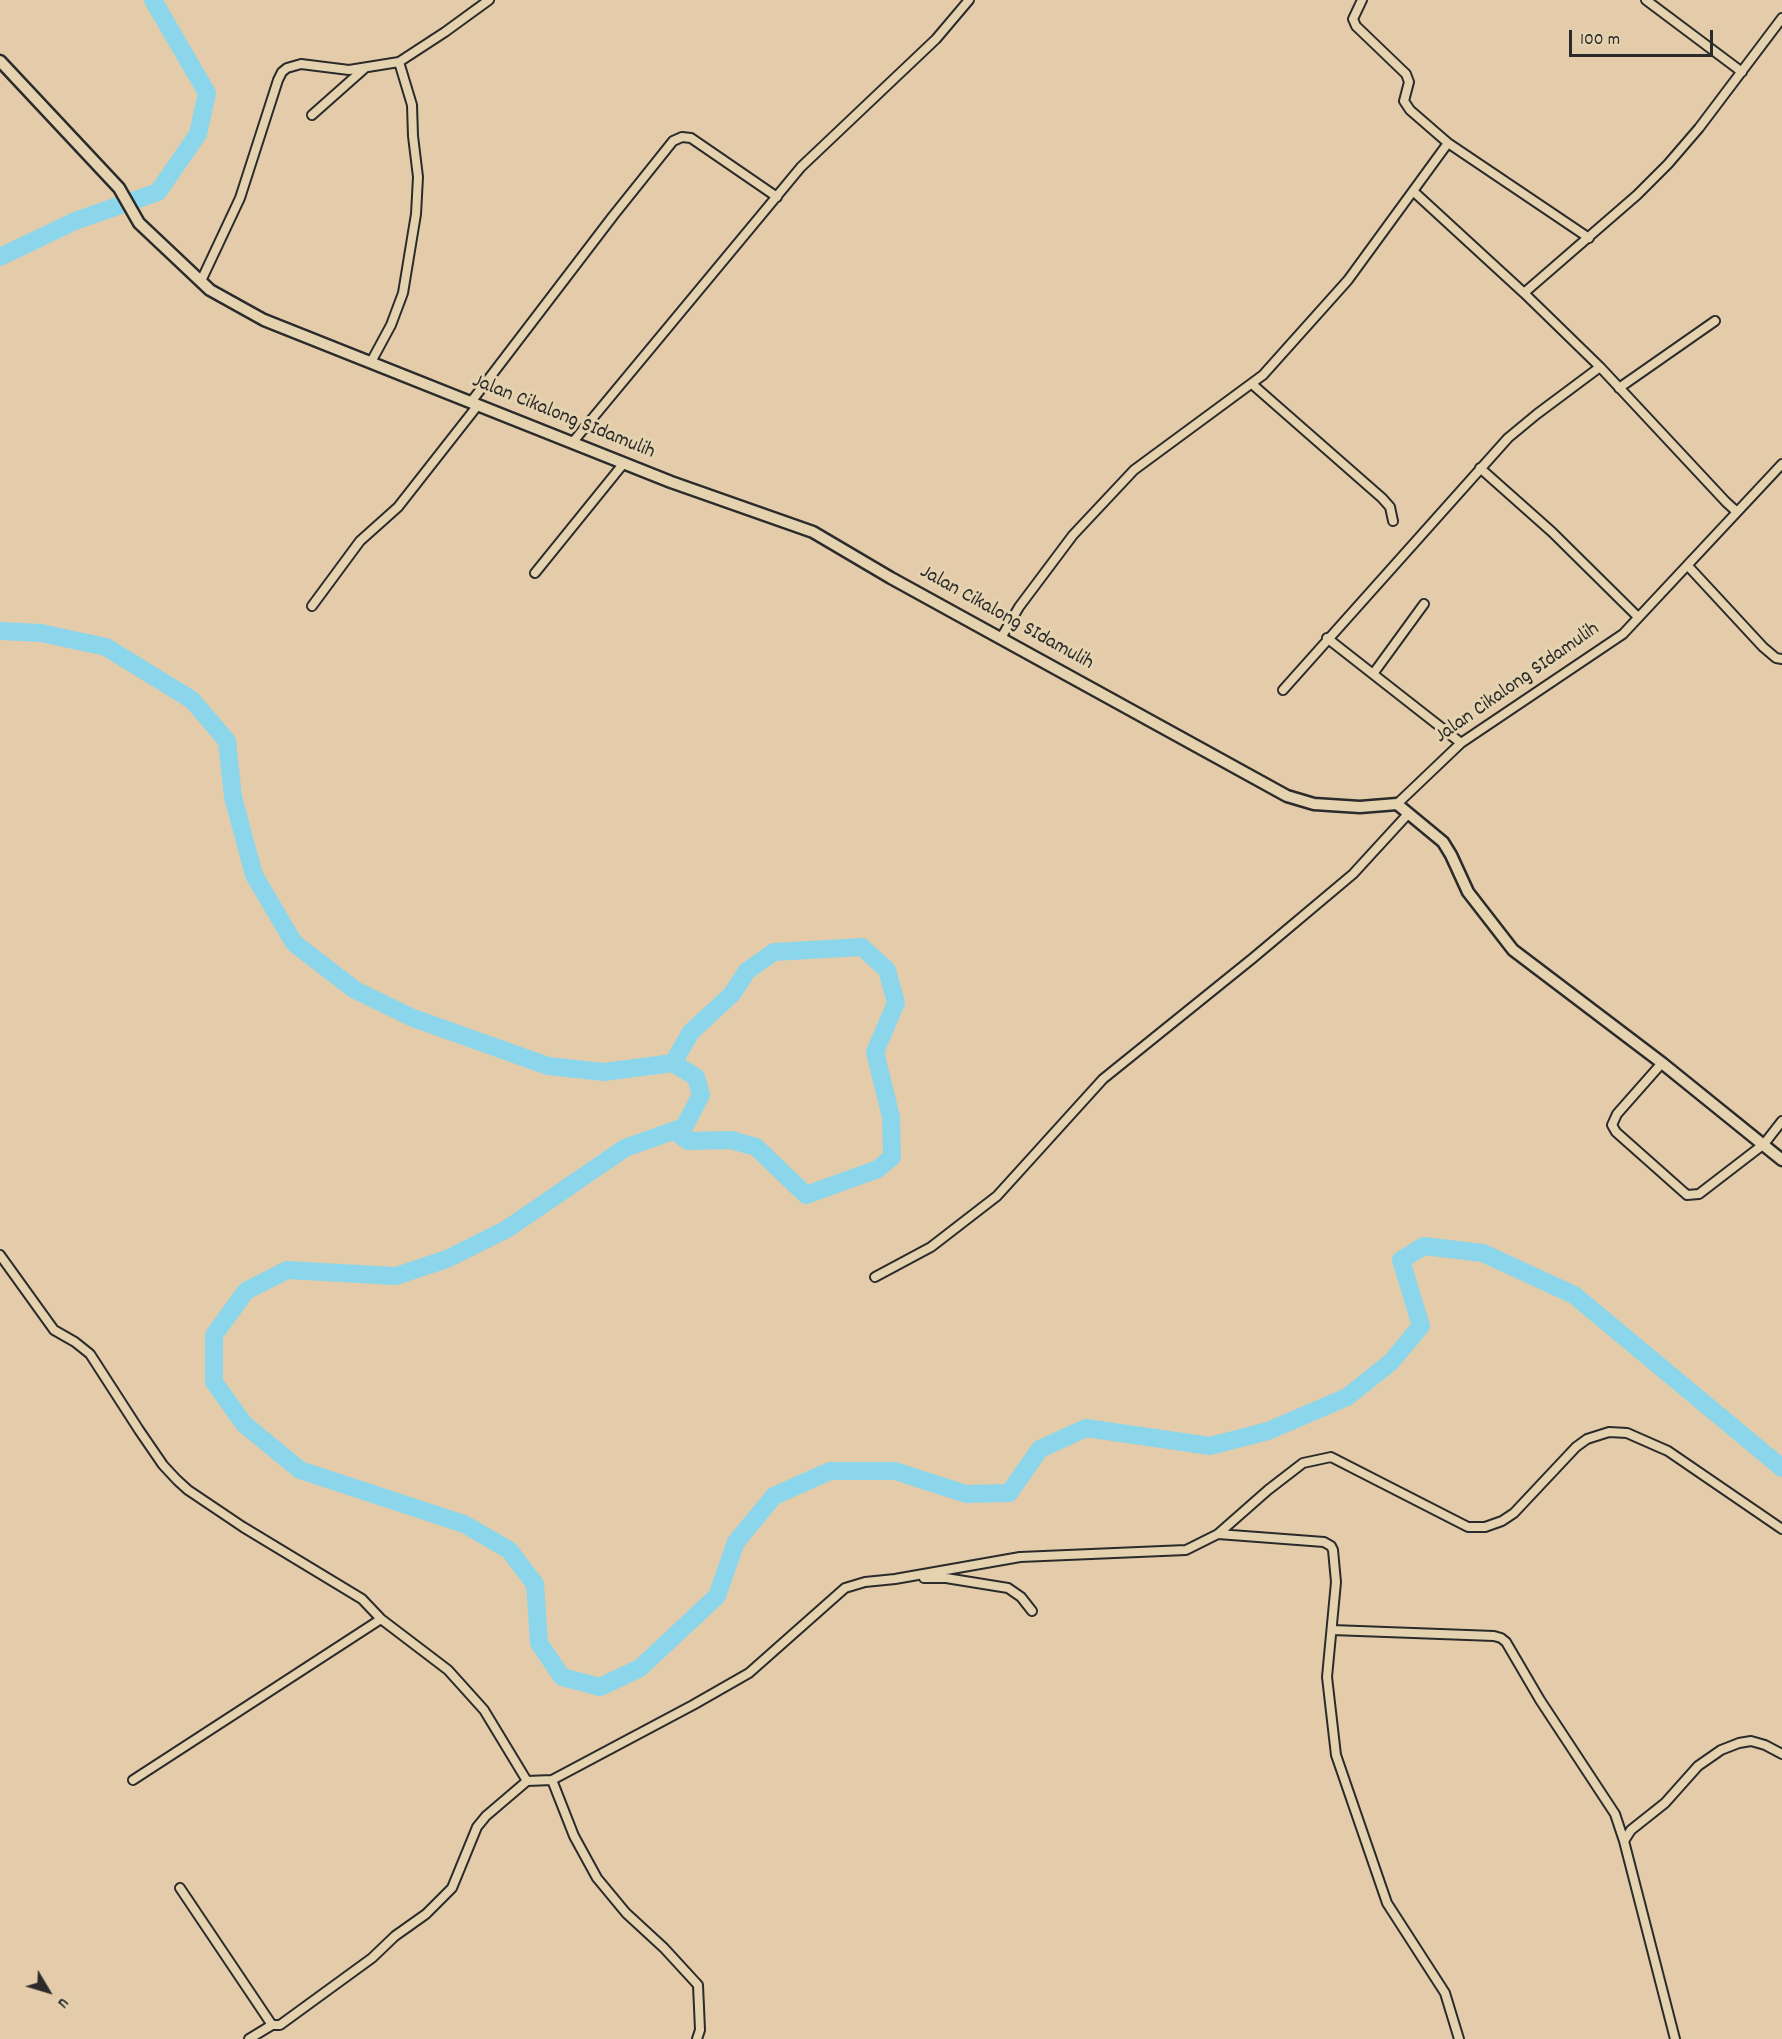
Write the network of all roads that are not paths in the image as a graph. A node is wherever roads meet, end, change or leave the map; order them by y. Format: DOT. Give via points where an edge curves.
graph roads {
  1 [pos="489,0"];
  2 [pos="969,0"];
  3 [pos="1362,0"];
  4 [pos="1646,0"];
  5 [pos="1782,18"];
  6 [pos="0,61"];
  7 [pos="399,62"];
  8 [pos="366,67"];
  9 [pos="1742,72"];
  10 [pos="312,115"];
  11 [pos="1448,143"];
  12 [pos="1413,191"];
  13 [pos="777,197"];
  14 [pos="1589,238"];
  15 [pos="201,281"];
  16 [pos="1524,293"];
  17 [pos="1715,321"];
  18 [pos="371,363"];
  19 [pos="1600,367"];
  20 [pos="1252,384"];
  21 [pos="1619,388"];
  22 [pos="474,404"];
  23 [pos="572,443"];
  24 [pos="624,463"];
  25 [pos="1782,464"];
  26 [pos="1480,468"];
  27 [pos="1737,512"];
  28 [pos="1393,521"];
  29 [pos="1688,566"];
  30 [pos="535,573"];
  31 [pos="1424,604"];
  32 [pos="312,606"];
  33 [pos="1638,617"];
  34 [pos="1001,638"];
  35 [pos="1328,638"];
  36 [pos="1782,659"];
  37 [pos="1373,674"];
  38 [pos="1283,690"];
  39 [pos="1461,742"];
  40 [pos="1397,804"];
  41 [pos="1408,814"];
  42 [pos="1662,1062"];
  43 [pos="1782,1121"];
  44 [pos="1764,1144"];
  45 [pos="1782,1160"];
  46 [pos="0,1255"];
  47 [pos="875,1277"];
  48 [pos="1782,1529"];
  49 [pos="1218,1534"];
  50 [pos="896,1579"];
  51 [pos="1032,1611"];
  52 [pos="381,1619"];
  53 [pos="1332,1630"];
  54 [pos="1782,1754"];
  55 [pos="133,1780"];
  56 [pos="552,1780"];
  57 [pos="527,1781"];
  58 [pos="1624,1841"];
  59 [pos="180,1888"];
  60 [pos="272,2025"];
  61 [pos="249,2039"];
  62 [pos="697,2039"];
  63 [pos="1459,2039"];
  64 [pos="1675,2039"];
  1 -- 7 [label="street"];
  2 -- 13 [label="street" via="936,39 801,167"];
  3 -- 11 [label="street" via="1353,19 1356,26 1406,74 1409,82 1404,101"];
  4 -- 9 [label="street"];
  5 -- 9 [label="street"];
  6 -- 15 [label="street, Jalan Cikalong SIdamulih" via="118,188 139,223"];
  7 -- 8 [label="street"];
  7 -- 18 [label="street" via="412,105 418,177 416,214 403,293"];
  8 -- 10 [label="street"];
  8 -- 15 [label="street" via="349,70 301,64 282,72 240,198"];
  9 -- 14 [label="street" via="1668,164"];
  11 -- 12 [label="street"];
  11 -- 14 [label="street"];
  12 -- 16 [label="street"];
  12 -- 20 [label="street" via="1348,280"];
  13 -- 22 [label="street" via="690,138 673,141"];
  13 -- 23 [label="street"];
  14 -- 16 [label="street"];
  15 -- 18 [label="street, Jalan Cikalong SIdamulih" via="264,320"];
  16 -- 19 [label="street"];
  17 -- 21 [label="street"];
  18 -- 22 [label="street, Jalan Cikalong SIdamulih"];
  19 -- 21 [label="street"];
  19 -- 26 [label="street" via="1521,426"];
  20 -- 28 [label="street" via="1382,498 1390,507"];
  20 -- 34 [label="street" via="1134,470 1073,535 1019,607"];
  21 -- 27 [label="street"];
  22 -- 23 [label="street, Jalan Cikalong SIdamulih"];
  22 -- 32 [label="street" via="398,507 360,541"];
  23 -- 24 [label="street, Jalan Cikalong SIdamulih"];
  24 -- 30 [label="street"];
  24 -- 34 [label="street, Jalan Cikalong SIdamulih" via="813,532"];
  25 -- 27 [label="street, Jalan Cikalong SIdamulih"];
  26 -- 33 [label="street" via="1538,518"];
  26 -- 35 [label="street"];
  27 -- 29 [label="street, Jalan Cikalong SIdamulih"];
  29 -- 33 [label="street, Jalan Cikalong SIdamulih"];
  29 -- 36 [label="street" via="1763,647"];
  31 -- 37 [label="street"];
  33 -- 39 [label="street, Jalan Cikalong SIdamulih" via="1623,634"];
  34 -- 40 [label="street, Jalan Cikalong SIdamulih" via="1287,796 1314,804"];
  35 -- 37 [label="street"];
  35 -- 38 [label="street"];
  37 -- 39 [label="street"];
  39 -- 40 [label="street, Jalan Cikalong SIdamulih"];
  40 -- 41 [label="street"];
  41 -- 42 [label="street" via="1443,842 1468,892 1514,950"];
  41 -- 47 [label="street" via="1353,873 1103,1079 997,1196 931,1247"];
  42 -- 44 [label="street"];
  42 -- 44 [label="street" via="1612,1125 1687,1195 1699,1194"];
  43 -- 44 [label="street"];
  44 -- 45 [label="street"];
  46 -- 52 [label="street" via="54,1330 90,1354 177,1480 243,1527 362,1599"];
  48 -- 49 [label="street" via="1668,1451 1627,1433 1609,1432 1576,1447 1514,1513 1485,1527 1468,1527 1331,1457 1303,1463"];
  49 -- 50 [label="street" via="1186,1550 1020,1557"];
  49 -- 53 [label="street" via="1324,1542 1331,1546 1336,1582"];
  50 -- 51 [label="street" via="946,1578 1008,1588"];
  50 -- 56 [label="street" via="845,1588 749,1672"];
  52 -- 55 [label="street"];
  52 -- 57 [label="street" via="448,1670 484,1710"];
  53 -- 58 [label="street" via="1501,1638 1615,1814"];
  53 -- 63 [label="street" via="1327,1677 1336,1755 1387,1903 1445,1993"];
  54 -- 58 [label="street" via="1751,1741 1721,1750 1698,1766"];
  56 -- 57 [label="street"];
  56 -- 62 [label="street" via="574,1836 597,1878 698,1985"];
  57 -- 60 [label="street" via="477,1827 452,1888 426,1914 289,2019"];
  58 -- 64 [label="street"];
  59 -- 60 [label="street"];
  60 -- 61 [label="street"];
}
